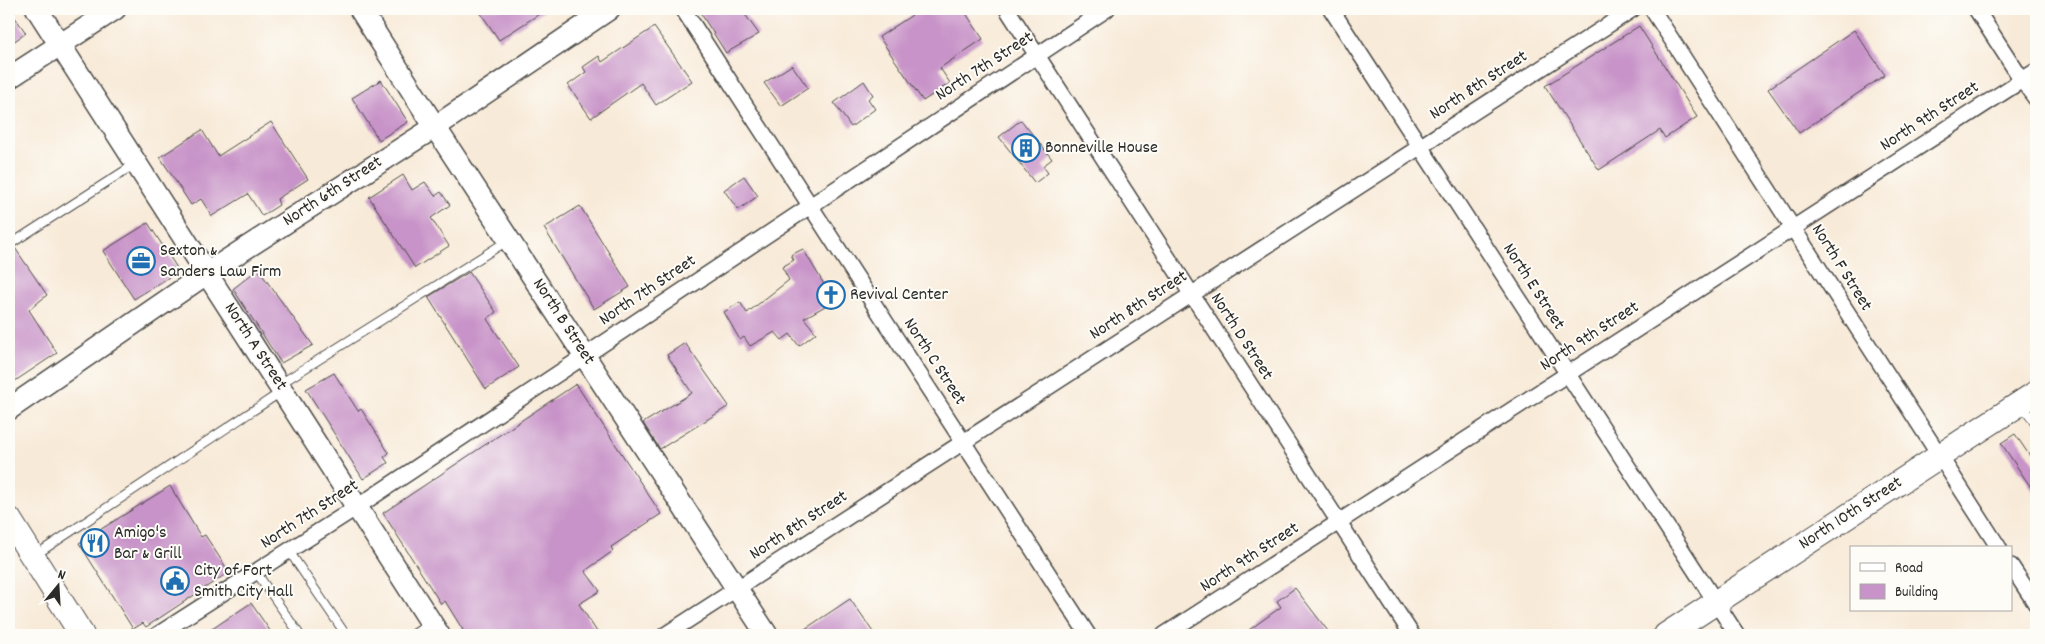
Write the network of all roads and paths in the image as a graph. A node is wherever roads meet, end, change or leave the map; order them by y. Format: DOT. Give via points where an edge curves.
graph roads {
  1 [pos="37,9"];
  2 [pos="115,9"];
  3 [pos="609,9"];
  4 [pos="683,9"];
  5 [pos="1007,9"];
  6 [pos="1108,9"];
  7 [pos="1331,9"];
  8 [pos="1634,9"];
  9 [pos="1652,9"];
  10 [pos="1976,9"];
  11 [pos="363,10"];
  12 [pos="60,44"];
  13 [pos="1037,55"];
  14 [pos="2036,71"];
  15 [pos="9,78"];
  16 [pos="2022,80"];
  17 [pos="2036,99"];
  18 [pos="435,127"];
  19 [pos="1420,146"];
  20 [pos="136,163"];
  21 [pos="810,205"];
  22 [pos="1793,228"];
  23 [pos="509,240"];
  24 [pos="9,245"];
  25 [pos="207,272"];
  26 [pos="1191,294"];
  27 [pos="584,355"];
  28 [pos="1568,374"];
  29 [pos="280,388"];
  30 [pos="2029,398"];
  31 [pos="9,409"];
  32 [pos="2036,425"];
  33 [pos="963,442"];
  34 [pos="1938,456"];
  35 [pos="357,507"];
  36 [pos="9,519"];
  37 [pos="1339,523"];
  38 [pos="1998,546"];
  39 [pos="289,551"];
  40 [pos="33,557"];
  41 [pos="2012,568"];
  42 [pos="256,572"];
  43 [pos="736,589"];
  44 [pos="1716,603"];
  45 [pos="2036,604"];
  46 [pos="435,629"];
  47 [pos="82,635"];
  48 [pos="157,635"];
  49 [pos="300,635"];
  50 [pos="346,635"];
  51 [pos="412,635"];
  52 [pos="665,635"];
  53 [pos="767,635"];
  54 [pos="1088,635"];
  55 [pos="1164,635"];
  56 [pos="1412,635"];
  57 [pos="1666,635"];
  58 [pos="1736,635"];
  1 -- 12 [label="street, North A Street"];
  2 -- 12 [label="street"];
  3 -- 18 [label="street, North 6th Street"];
  4 -- 21 [label="street, North C Street"];
  5 -- 13 [label="street, North D Street"];
  6 -- 13 [label="street, North 7th Street"];
  7 -- 19 [label="street, North E Street"];
  8 -- 19 [label="street, North 8th Street"];
  9 -- 22 [label="street, North F Street"];
  10 -- 16 [label="street"];
  11 -- 18 [label="street, North B Street"];
  12 -- 15 [label="street"];
  12 -- 20 [label="street, North A Street"];
  13 -- 21 [label="street, North 7th Street"];
  13 -- 26 [label="street, North D Street"];
  14 -- 16 [label="street, North 9th Street"];
  16 -- 17 [label="street"];
  16 -- 22 [label="street, North 9th Street"];
  18 -- 23 [label="street, North B Street"];
  18 -- 25 [label="street, North 6th Street"];
  19 -- 26 [label="street, North 8th Street"];
  19 -- 28 [label="street, North E Street"];
  20 -- 24 [label="lane"];
  20 -- 25 [label="street, North A Street"];
  21 -- 27 [label="street, North 7th Street"];
  21 -- 33 [label="street, North C Street"];
  22 -- 28 [label="street, North 9th Street"];
  22 -- 34 [label="street, North F Street"];
  23 -- 27 [label="street, North B Street"];
  23 -- 29 [label="lane"];
  25 -- 29 [label="street, North A Street"];
  25 -- 31 [label="street, North 6th Street"];
  26 -- 33 [label="street, North 8th Street"];
  26 -- 37 [label="street, North D Street"];
  27 -- 35 [label="street, North 7th Street"];
  27 -- 43 [label="street, North B Street"];
  28 -- 37 [label="street, North 9th Street"];
  28 -- 44 [label="street, North E Street"];
  29 -- 35 [label="street, North A Street"];
  29 -- 40 [label="lane"];
  30 -- 32 [label="lane"];
  30 -- 34 [label="main road, North 10th Street"];
  33 -- 43 [label="street, North 8th Street"];
  33 -- 54 [label="street, North C Street"];
  34 -- 38 [label="street, North F Street"];
  34 -- 44 [label="main road, North 10th Street"];
  35 -- 39 [label="street, North 7th Street"];
  35 -- 46 [label="street, North A Street"];
  36 -- 40 [label="main road"];
  37 -- 55 [label="street, North 9th Street"];
  37 -- 56 [label="street, North D Street"];
  39 -- 42 [label="street, North 7th Street"];
  39 -- 50 [label="lane"];
  40 -- 47 [label="main road"];
  41 -- 45 [label="street"];
  42 -- 48 [label="street, North 7th Street"];
  42 -- 49 [label="lane"];
  43 -- 52 [label="street, North 8th Street"];
  43 -- 53 [label="street, North B Street"];
  44 -- 57 [label="main road, North 10th Street"];
  44 -- 58 [label="street, North E Street"];
  46 -- 51 [label="lane"];
}
